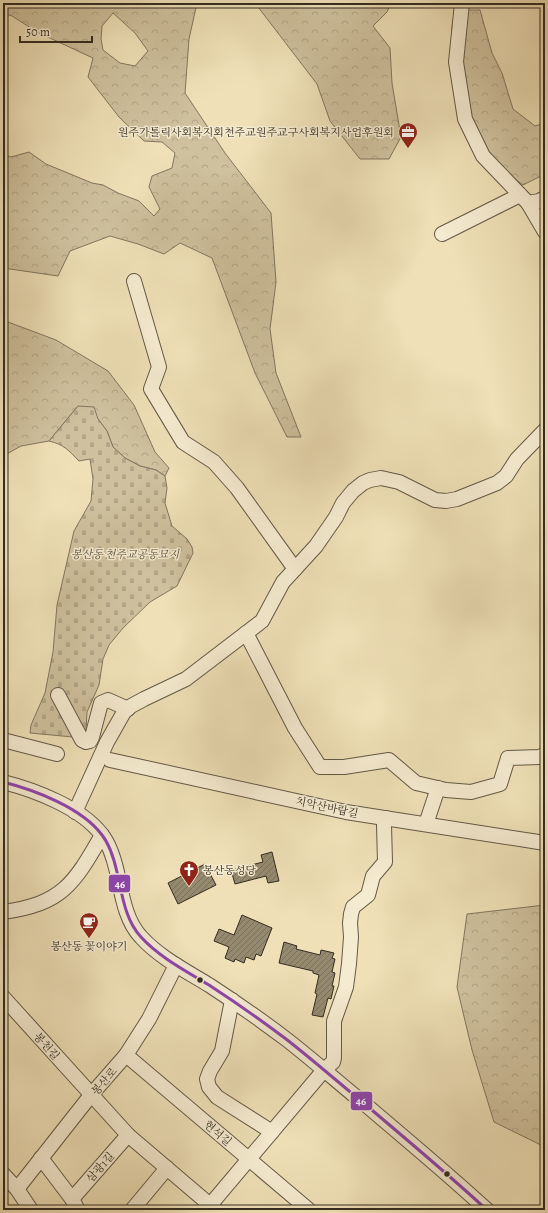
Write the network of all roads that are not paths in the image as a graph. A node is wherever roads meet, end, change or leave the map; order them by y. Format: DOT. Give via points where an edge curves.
graph roads {
  1 [pos="462,3"];
  2 [pos="545,198"];
  3 [pos="524,199"];
  4 [pos="545,232"];
  5 [pos="442,234"];
  6 [pos="134,281"];
  7 [pos="545,430"];
  8 [pos="295,569"];
  9 [pos="246,633"];
  10 [pos="58,696"];
  11 [pos="128,709"];
  12 [pos="3,740"];
  13 [pos="57,754"];
  14 [pos="545,754"];
  15 [pos="110,760"];
  16 [pos="3,782"];
  17 [pos="438,788"];
  18 [pos="75,812"];
  19 [pos="386,818"];
  20 [pos="426,824"];
  21 [pos="102,835"];
  22 [pos="545,843"];
  23 [pos="3,912"];
  24 [pos="176,965"];
  25 [pos="232,1000"];
  26 [pos="4,1003"];
  27 [pos="126,1055"];
  28 [pos="324,1070"];
  29 [pos="91,1095"];
  30 [pos="272,1132"];
  31 [pos="128,1135"];
  32 [pos="41,1158"];
  33 [pos="249,1159"];
  34 [pos="167,1168"];
  35 [pos="3,1174"];
  36 [pos="17,1189"];
  37 [pos="75,1204"];
  38 [pos="211,1208"];
  39 [pos="31,1210"];
  40 [pos="132,1210"];
  41 [pos="309,1210"];
  42 [pos="487,1210"];
  1 -- 3 [label="street" via="456,62 465,119 484,156"];
  2 -- 3 [label="street"];
  3 -- 4 [label="street"];
  3 -- 5 [label="street"];
  6 -- 8 [label="street" via="159,367 151,389 183,442 214,462 237,488"];
  7 -- 8 [label="street" via="521,454 506,476 497,483 456,500 435,500 388,479 381,478 363,483 352,491 316,546"];
  8 -- 9 [label="street" via="283,582 262,621"];
  9 -- 11 [label="street" via="186,679"];
  9 -- 17 [label="street" via="295,728 320,767 344,767 389,760 416,783"];
  10 -- 11 [label="street" via="82,740 86,742 92,737 100,703 108,700"];
  11 -- 18 [label="street" via="107,742"];
  12 -- 13 [label="street"];
  14 -- 17 [label="street" via="540,757 508,758 500,784 471,792"];
  15 -- 19 [label="street, 치악산바람길" via="346,812"];
  16 -- 18 [label="street" via="42,795"];
  17 -- 20 [label="street"];
  18 -- 21 [label="street"];
  19 -- 20 [label="street, 치악산바람길"];
  19 -- 28 [label="street" via="385,862 373,876 368,895 353,908 351,914 346,987 334,1021 334,1058"];
  20 -- 22 [label="street, 치악산바람길"];
  21 -- 23 [label="street" via="86,864 59,894 43,903"];
  21 -- 24 [label="street" via="114,862 131,923 152,948"];
  24 -- 25 [label="street"];
  24 -- 27 [label="street, 봉산로" via="149,1019"];
  25 -- 28 [label="street"];
  25 -- 30 [label="street" via="222,1051 207,1079 209,1087 217,1097"];
  26 -- 29 [label="street, 봉천길"];
  27 -- 29 [label="street, 봉산로"];
  27 -- 33 [label="street, 현석길"];
  28 -- 30 [label="street"];
  28 -- 42 [label="street" via="460,1184"];
  29 -- 31 [label="street"];
  29 -- 32 [label="street, 봉산로"];
  30 -- 33 [label="street"];
  31 -- 34 [label="street"];
  31 -- 37 [label="street, 삼광1길"];
  32 -- 36 [label="street, 봉산로"];
  32 -- 37 [label="street"];
  33 -- 38 [label="street"];
  33 -- 41 [label="street, 현석길"];
  34 -- 38 [label="street"];
  34 -- 40 [label="street"];
  35 -- 36 [label="street"];
  36 -- 39 [label="street"];
}
